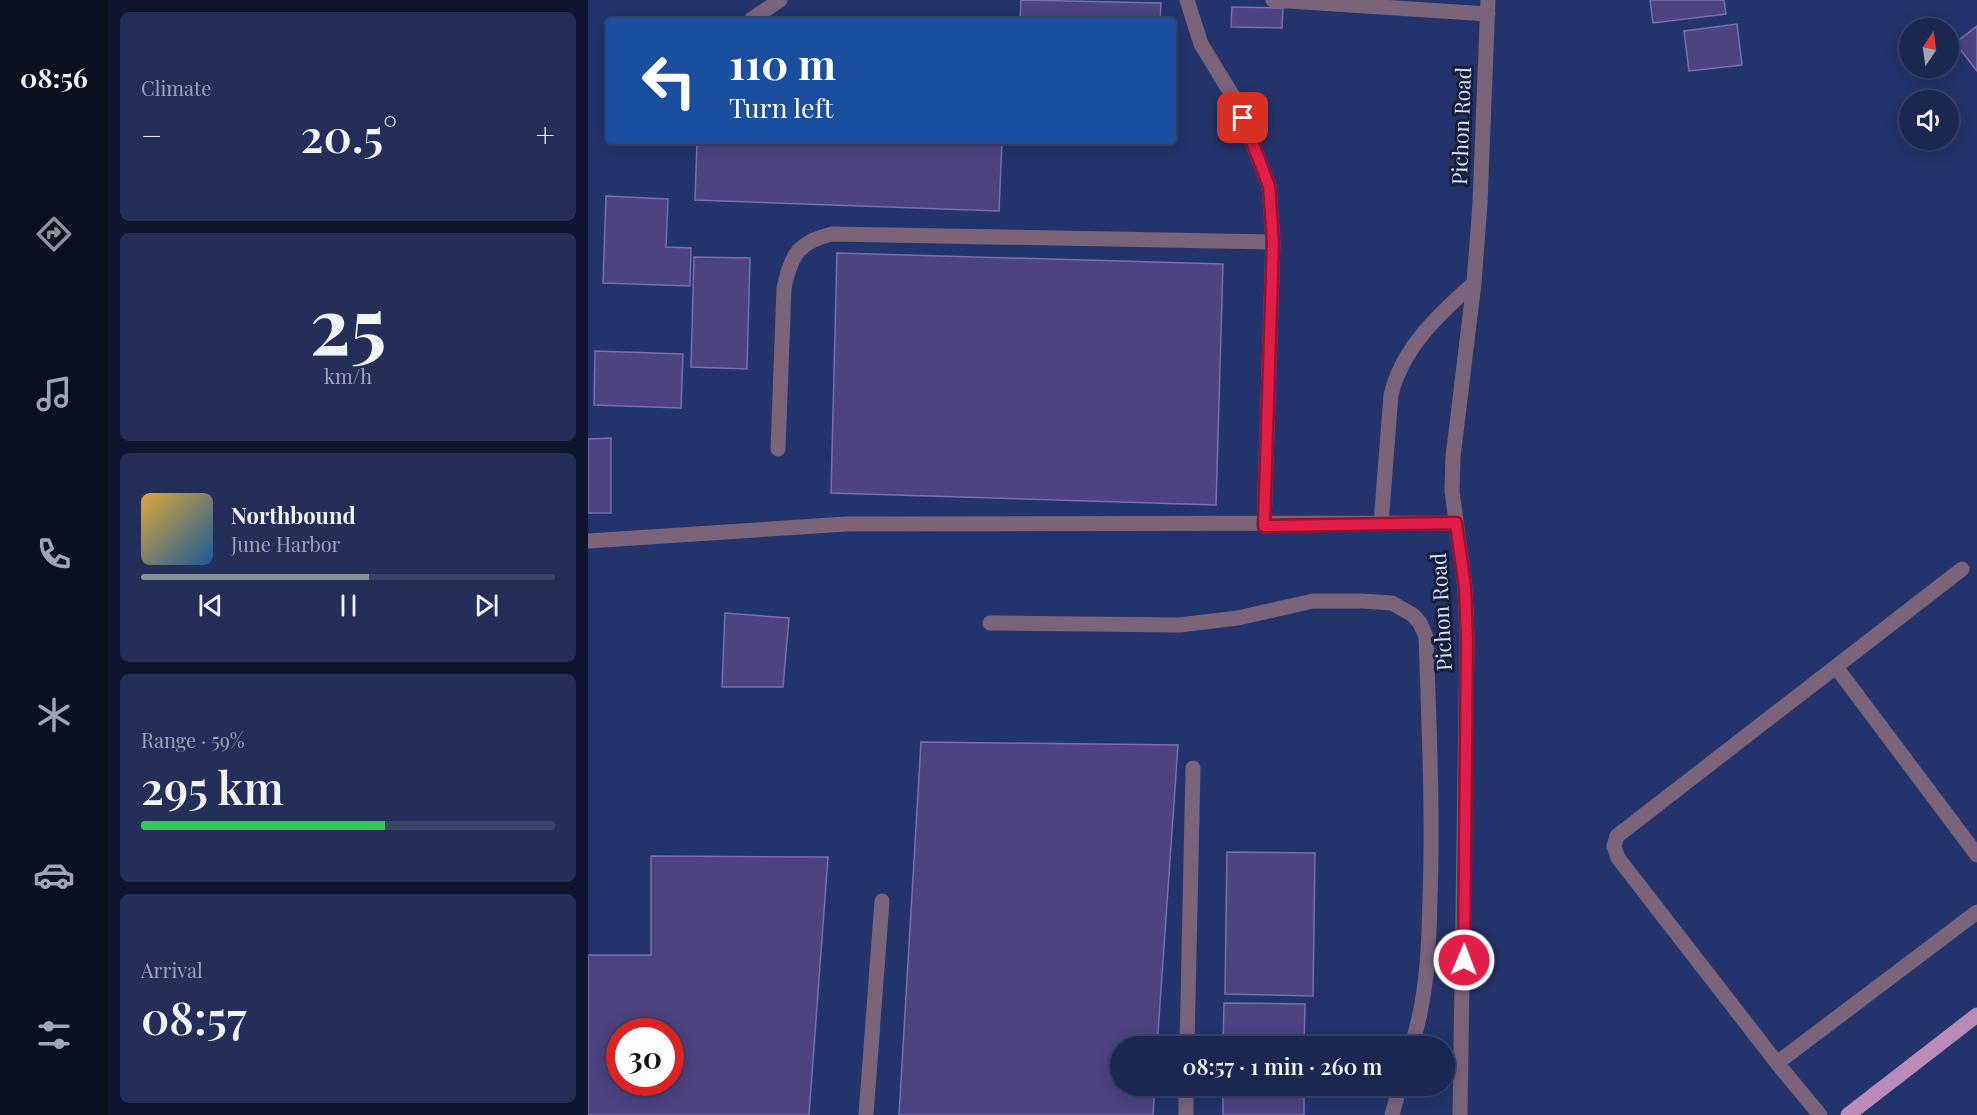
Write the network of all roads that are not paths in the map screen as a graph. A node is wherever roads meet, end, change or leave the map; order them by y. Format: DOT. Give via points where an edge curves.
graph roads {
  1 [pos="780,0"];
  2 [pos="1186,0"];
  3 [pos="1273,0"];
  4 [pos="1488,7"];
  5 [pos="753,18"];
  6 [pos="1273,242"];
  7 [pos="1474,283"];
  8 [pos="778,449"];
  9 [pos="1456,523"];
  10 [pos="1381,524"];
  11 [pos="1264,526"];
  12 [pos="588,541"];
  13 [pos="1962,569"];
  14 [pos="990,623"];
  15 [pos="1836,667"];
  16 [pos="1193,768"];
  17 [pos="1977,855"];
  18 [pos="882,901"];
  19 [pos="1977,912"];
  20 [pos="1977,1015"];
  21 [pos="1187,1036"];
  22 [pos="1414,1036"];
  23 [pos="1777,1062"];
  24 [pos="1186,1096"];
  25 [pos="1397,1096"];
  26 [pos="866,1115"];
  27 [pos="1186,1115"];
  28 [pos="1392,1115"];
  29 [pos="1460,1115"];
  30 [pos="1820,1115"];
  31 [pos="1848,1115"];
  1 -- 5 [label="street"];
  2 -- 6 [label="street" via="1201,44 1237,104 1256,148 1269,186"];
  3 -- 4 [label="street"];
  4 -- 7 [label="street, Pichon Road"];
  6 -- 8 [label="street" via="832,234 815,238 800,247 789,264 784,288"];
  6 -- 11 [label="street"];
  7 -- 9 [label="street, Pichon Road" via="1454,445 1452,491"];
  7 -- 10 [label="street" via="1418,340 1395,379"];
  9 -- 10 [label="street"];
  9 -- 29 [label="street, Pichon Road" via="1467,638"];
  10 -- 11 [label="street"];
  11 -- 12 [label="street" via="846,524"];
  13 -- 15 [label="street"];
  14 -- 22 [label="street" via="1179,624 1238,618 1314,601 1392,603 1413,615 1426,638 1432,850 1429,950"];
  15 -- 17 [label="street"];
  15 -- 23 [label="street" via="1617,836 1614,846 1618,858"];
  16 -- 21 [label="street"];
  18 -- 26 [label="street"];
  19 -- 23 [label="street"];
  20 -- 31 [label="main road"];
  23 -- 30 [label="street"];
  24 -- 27 [label="street"];
  25 -- 28 [label="street"];
}
